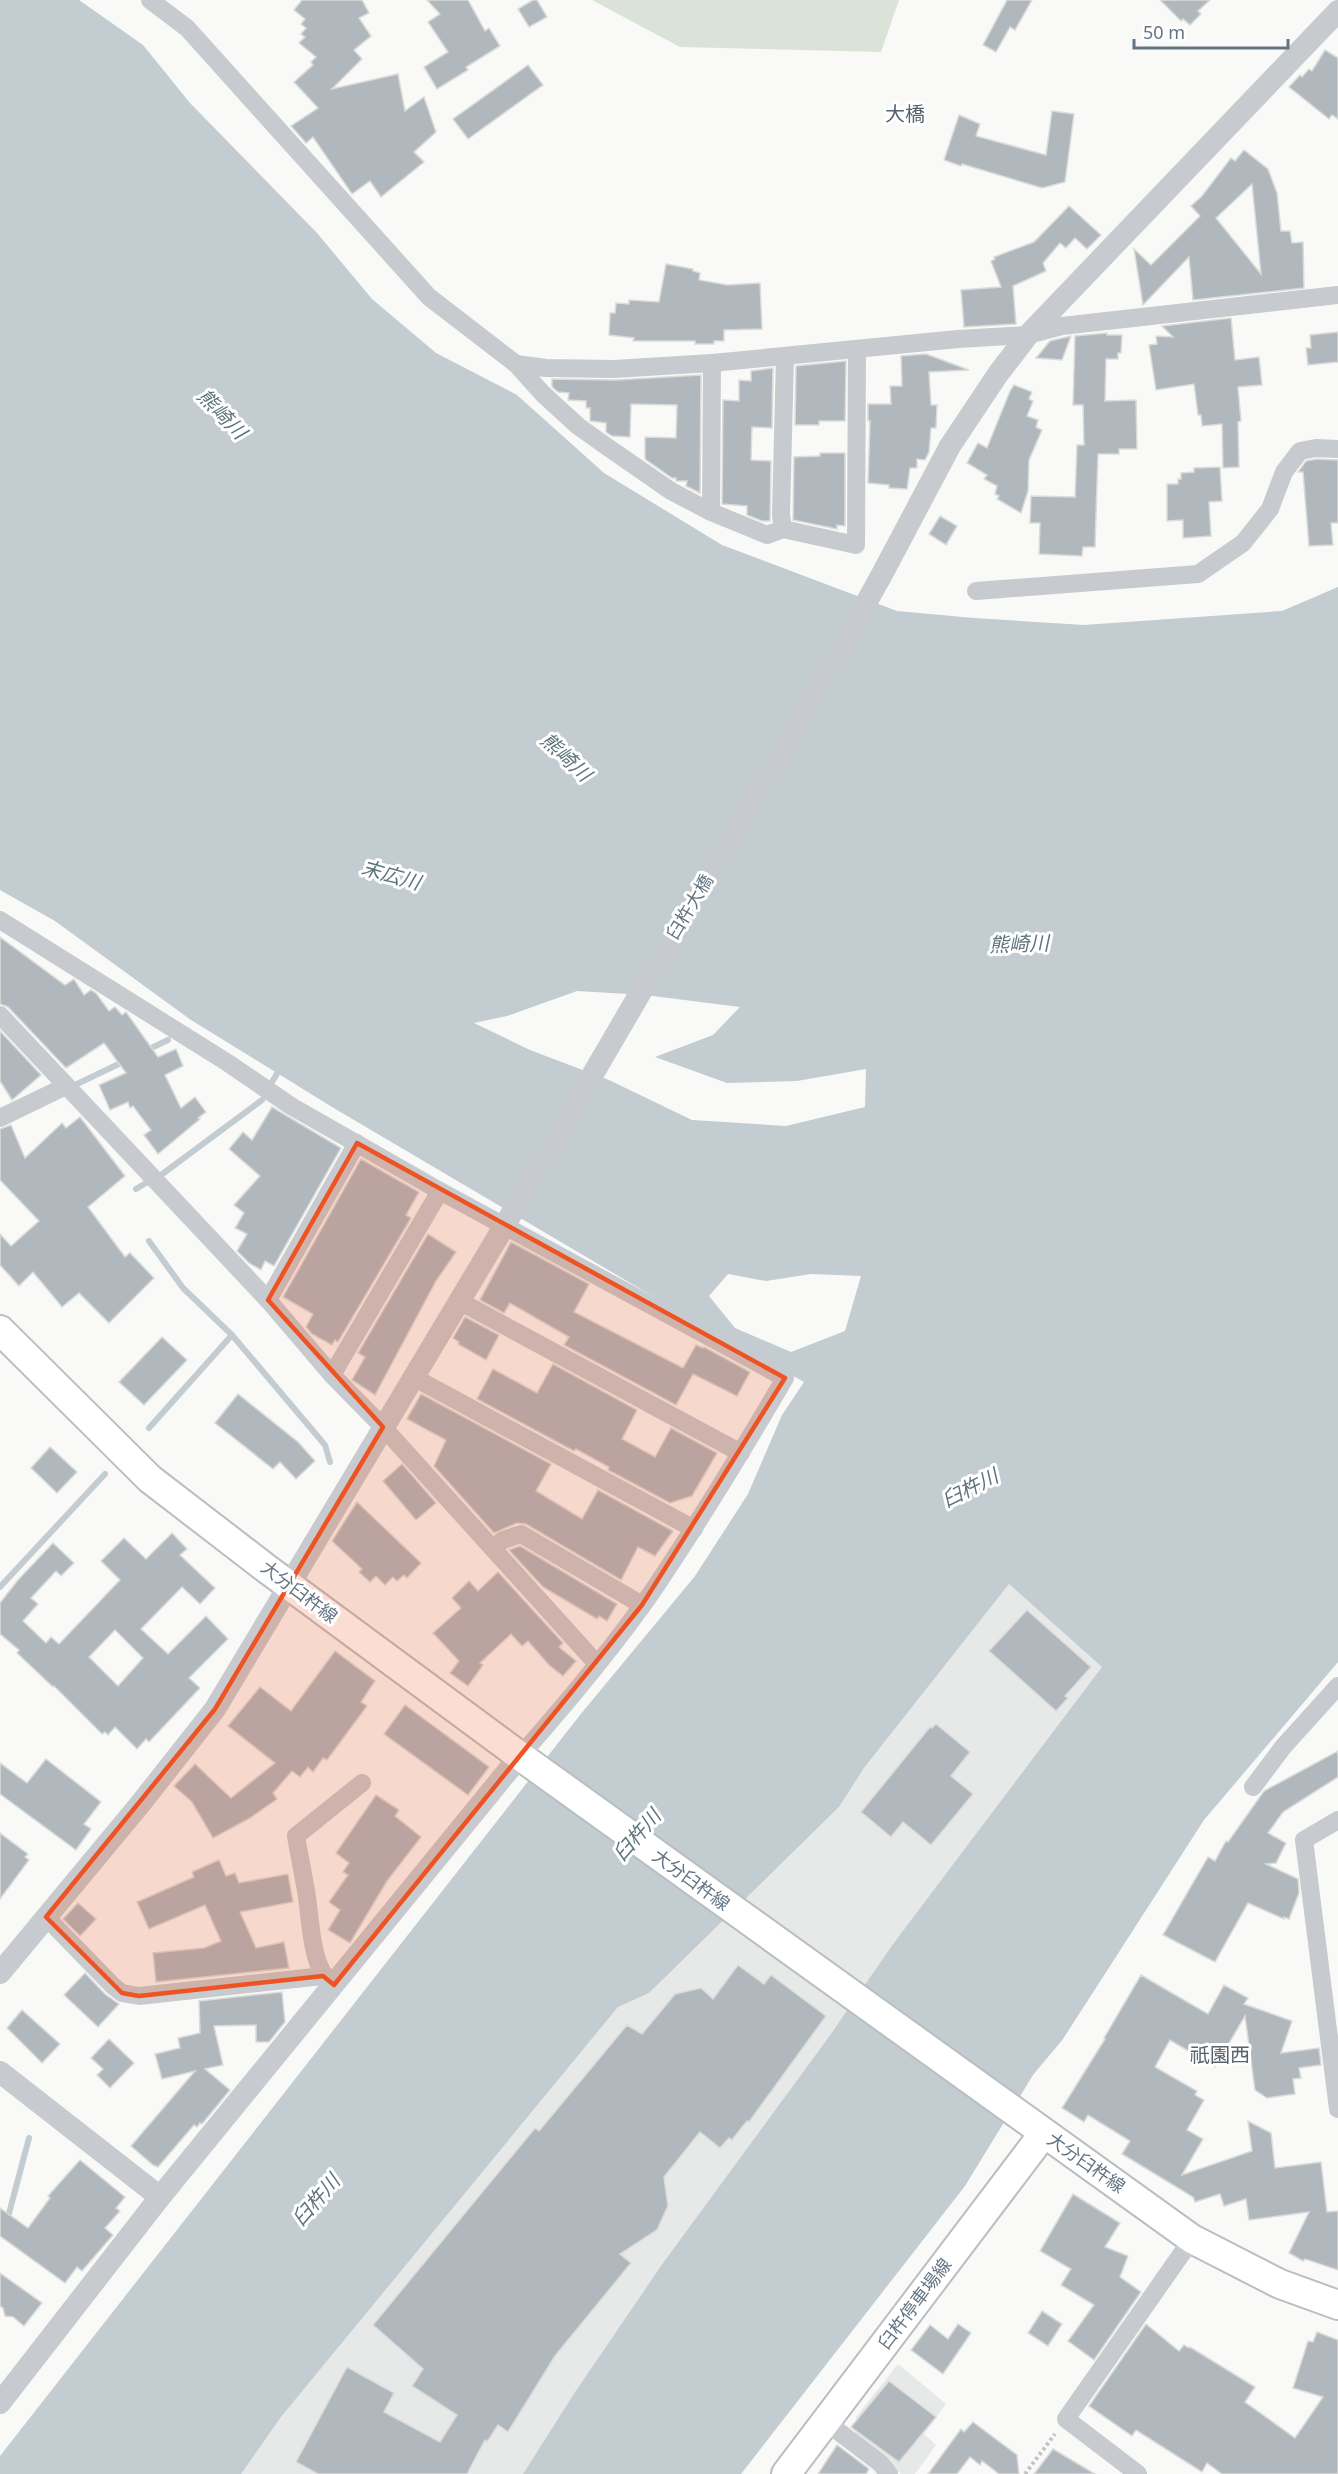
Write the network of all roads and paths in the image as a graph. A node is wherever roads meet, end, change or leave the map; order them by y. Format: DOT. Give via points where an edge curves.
graph roads {
  1 [pos="150,0"];
  2 [pos="1338,11"];
  3 [pos="1338,295"];
  4 [pos="1028,335"];
  5 [pos="857,349"];
  6 [pos="785,356"];
  7 [pos="712,363"];
  8 [pos="516,364"];
  9 [pos="1338,449"];
  10 [pos="711,512"];
  11 [pos="783,529"];
  12 [pos="976,591"];
  13 [pos="0,920"];
  14 [pos="0,1015"];
  15 [pos="66,1086"];
  16 [pos="0,1118"];
  17 [pos="357,1143"];
  18 [pos="440,1191"];
  19 [pos="268,1300"];
  20 [pos="459,1301"];
  21 [pos="0,1330"];
  22 [pos="332,1375"];
  23 [pos="413,1377"];
  24 [pos="383,1427"];
  25 [pos="741,1453"];
  26 [pos="694,1529"];
  27 [pos="493,1548"];
  28 [pos="288,1584"];
  29 [pos="642,1605"];
  30 [pos="597,1664"];
  31 [pos="1338,1686"];
  32 [pos="525,1760"];
  33 [pos="362,1783"];
  34 [pos="1253,1787"];
  35 [pos="1338,1820"];
  36 [pos="46,1917"];
  37 [pos="0,1973"];
  38 [pos="329,1981"];
  39 [pos="0,2072"];
  40 [pos="1338,2109"];
  41 [pos="1035,2127"];
  42 [pos="160,2197"];
  43 [pos="1192,2239"];
  44 [pos="1338,2305"];
  45 [pos="0,2403"];
  46 [pos="1066,2419"];
  47 [pos="826,2422"];
  48 [pos="880,2470"];
  49 [pos="786,2474"];
  50 [pos="1025,2474"];
  51 [pos="1138,2474"];
  1 -- 8 [label="street" via="187,28 429,297"];
  2 -- 4 [label="street, 臼杵大橋"];
  3 -- 4 [label="street" via="1062,326"];
  4 -- 5 [label="street"];
  4 -- 20 [label="street, 臼杵大橋, bridge" via="950,446 824,678"];
  5 -- 6 [label="street"];
  5 -- 11 [label="street" via="856,545"];
  6 -- 7 [label="street"];
  6 -- 11 [label="street"];
  7 -- 8 [label="street" via="614,369"];
  7 -- 10 [label="street"];
  8 -- 10 [label="street" via="578,426 671,491"];
  9 -- 12 [label="street" via="1300,451 1284,472 1270,509 1243,543 1198,574"];
  10 -- 11 [label="street" via="767,536"];
  13 -- 17 [label="street" via="291,1106"];
  14 -- 15 [label="street"];
  15 -- 16 [label="street"];
  15 -- 19 [label="street"];
  17 -- 18 [label="street"];
  17 -- 19 [label="street"];
  18 -- 22 [label="street"];
  18 -- 25 [label="street" via="785,1378"];
  19 -- 22 [label="street"];
  20 -- 23 [label="street, 臼杵大橋"];
  20 -- 25 [label="street"];
  21 -- 28 [label="main road, 大分臼杵線" via="150,1479"];
  22 -- 24 [label="street"];
  23 -- 24 [label="street, 臼杵大橋"];
  23 -- 26 [label="street"];
  24 -- 27 [label="street"];
  24 -- 28 [label="street, 臼杵大橋"];
  25 -- 26 [label="street"];
  26 -- 29 [label="street"];
  27 -- 29 [label="street" via="521,1534"];
  27 -- 30 [label="street"];
  28 -- 32 [label="main road, 大分臼杵線"];
  28 -- 36 [label="street, 臼杵大橋" via="215,1709"];
  29 -- 30 [label="street"];
  30 -- 32 [label="street"];
  31 -- 34 [label="street"];
  32 -- 38 [label="street"];
  32 -- 41 [label="main road, 大分臼杵線"];
  33 -- 38 [label="street" via="296,1836 312,1938"];
  35 -- 40 [label="street" via="1304,1840"];
  36 -- 37 [label="street, 臼杵大橋"];
  36 -- 38 [label="street" via="123,1993 139,1996"];
  38 -- 42 [label="street"];
  39 -- 42 [label="street"];
  41 -- 43 [label="main road, 大分臼杵線"];
  41 -- 47 [label="main road, 臼杵停車場線"];
  42 -- 45 [label="street"];
  43 -- 44 [label="main road, 大分臼杵線" via="1280,2284"];
  43 -- 46 [label="street"];
  46 -- 50 [label="path"];
  46 -- 51 [label="street"];
  47 -- 48 [label="street"];
  47 -- 49 [label="main road, 臼杵停車場線"];
}
